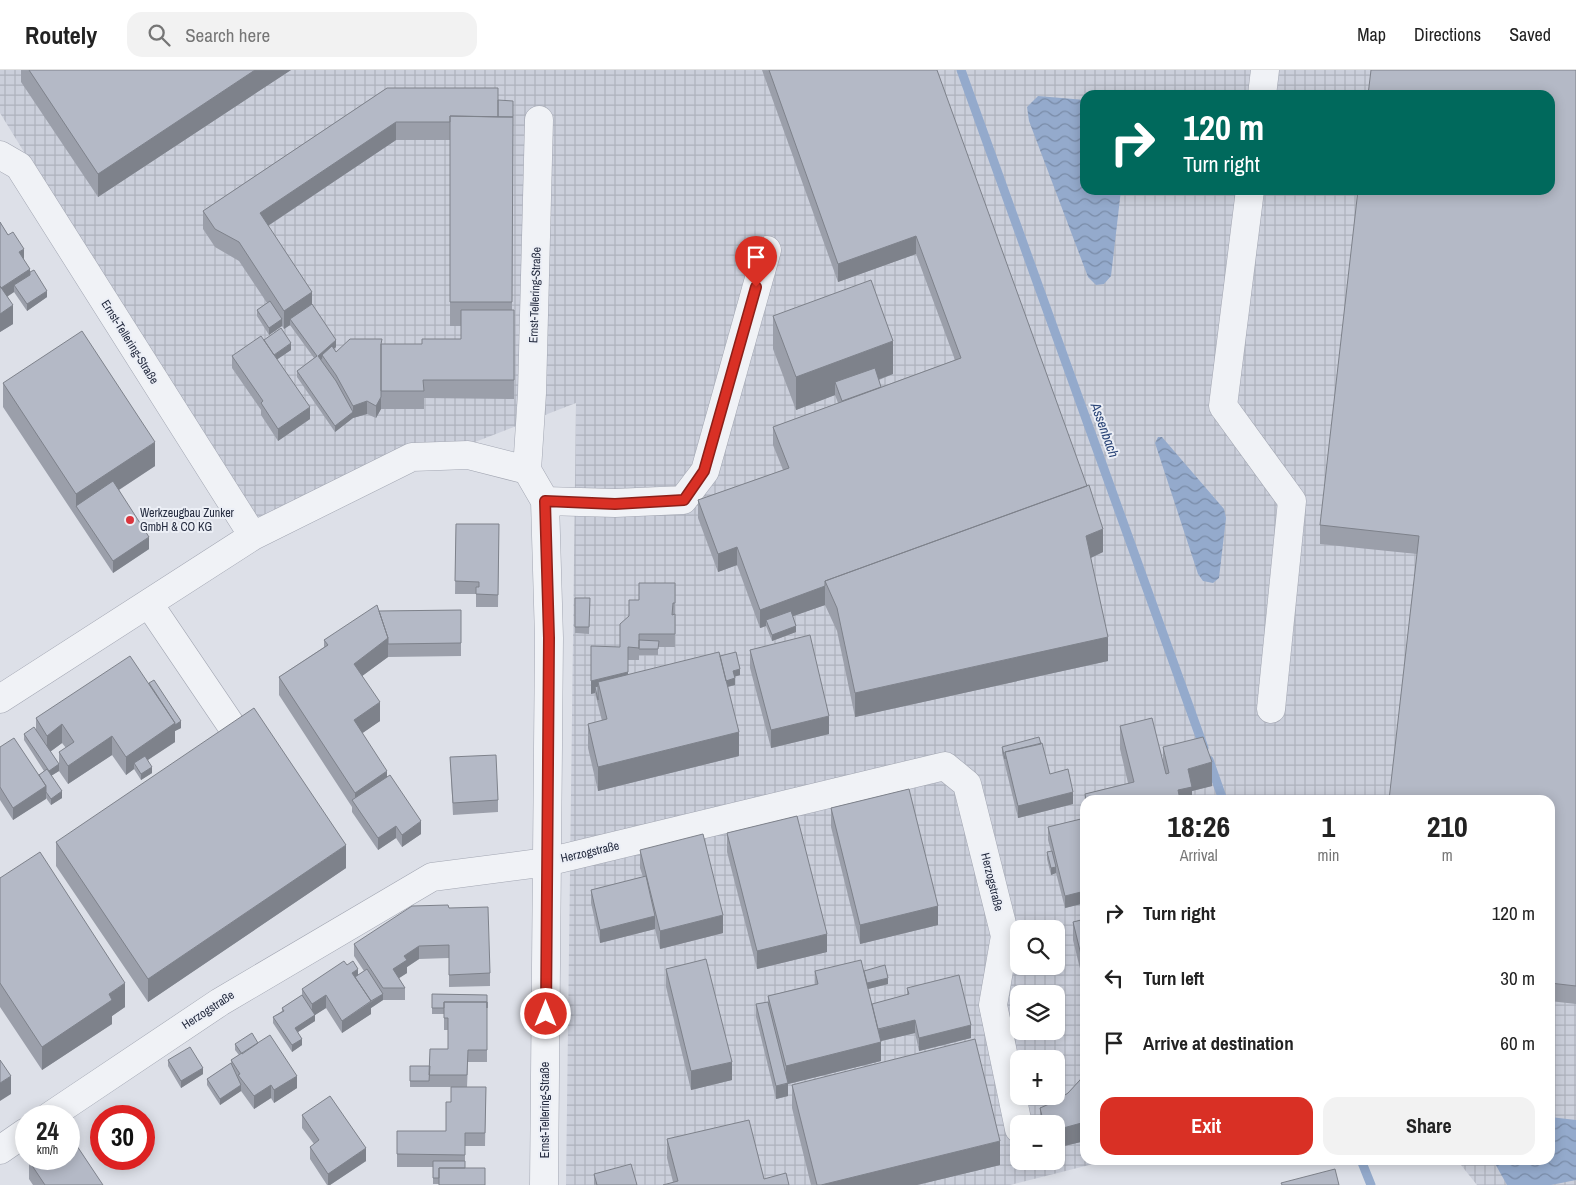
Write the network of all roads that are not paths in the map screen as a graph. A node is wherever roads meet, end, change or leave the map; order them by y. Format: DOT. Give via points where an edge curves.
graph roads {
  1 [pos="1265,70"];
  2 [pos="1263,90"];
  3 [pos="539,120"];
  4 [pos="0,155"];
  5 [pos="1249,195"];
  6 [pos="767,250"];
  7 [pos="528,470"];
  8 [pos="545,501"];
  9 [pos="254,536"];
  10 [pos="149,604"];
  11 [pos="0,699"];
  12 [pos="1271,709"];
  13 [pos="236,734"];
  14 [pos="547,862"];
  15 [pos="66,1105"];
  16 [pos="1016,1115"];
  17 [pos="15,1140"];
  18 [pos="0,1150"];
  19 [pos="544,1185"];
  1 -- 2 [label="street"];
  3 -- 7 [label="street, Ernst-Tellering-Straße"];
  4 -- 9 [label="street, Ernst-Tellering-Straße" via="19,166"];
  5 -- 12 [label="street" via="1223,406 1292,501"];
  6 -- 8 [label="street" via="704,471 684,500 615,504"];
  7 -- 8 [label="street, Ernst-Tellering-Straße"];
  7 -- 9 [label="street" via="468,455 412,457"];
  8 -- 14 [label="street, Ernst-Tellering-Straße" via="549,638"];
  9 -- 10 [label="street"];
  10 -- 11 [label="street"];
  10 -- 13 [label="street"];
  14 -- 15 [label="street, Herzogstraße" via="432,877 220,1002"];
  14 -- 16 [label="street, Herzogstraße" via="945,766 966,784 1005,936 993,1005"];
  14 -- 19 [label="street, Ernst-Tellering-Straße"];
  17 -- 18 [label="street"];
}
